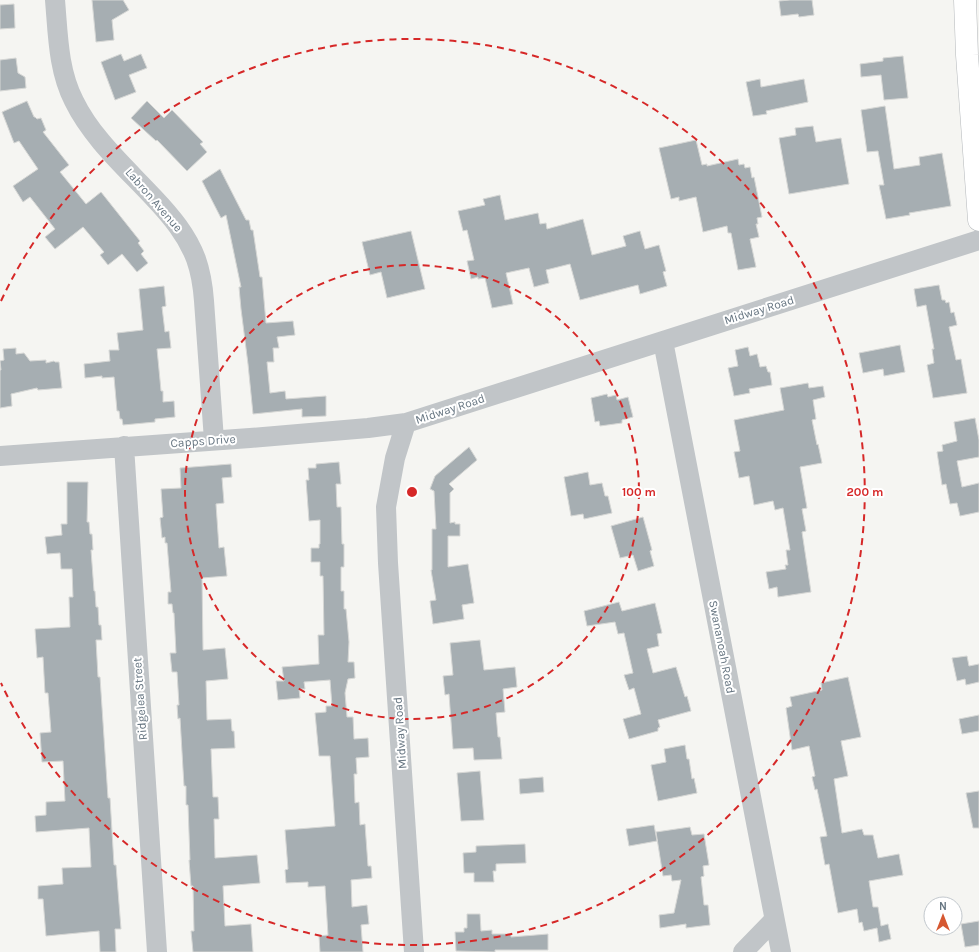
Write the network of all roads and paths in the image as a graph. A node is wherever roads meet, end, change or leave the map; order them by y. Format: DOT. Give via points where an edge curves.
graph roads {
  1 [pos="55,0"];
  2 [pos="965,0"];
  3 [pos="979,220"];
  4 [pos="979,240"];
  5 [pos="663,341"];
  6 [pos="406,423"];
  7 [pos="214,440"];
  8 [pos="124,446"];
  9 [pos="0,456"];
  10 [pos="774,920"];
  11 [pos="157,952"];
  12 [pos="414,952"];
  13 [pos="743,952"];
  14 [pos="781,952"];
  1 -- 7 [label="street, Labron Avenue" via="60,56 64,77 73,100 98,138 171,216 196,259 204,294"];
  2 -- 3 [label="main road"];
  4 -- 5 [label="street, Midway Road"];
  5 -- 6 [label="street, Midway Road"];
  5 -- 10 [label="street, Swananoah Road"];
  6 -- 7 [label="street, Capps Drive"];
  6 -- 12 [label="street, Midway Road" via="395,458 386,507"];
  7 -- 8 [label="street, Capps Drive"];
  8 -- 9 [label="street, Capps Drive"];
  8 -- 11 [label="street, Ridgelea Street"];
  10 -- 13 [label="street"];
  10 -- 14 [label="street, Swananoah Road"];
}
